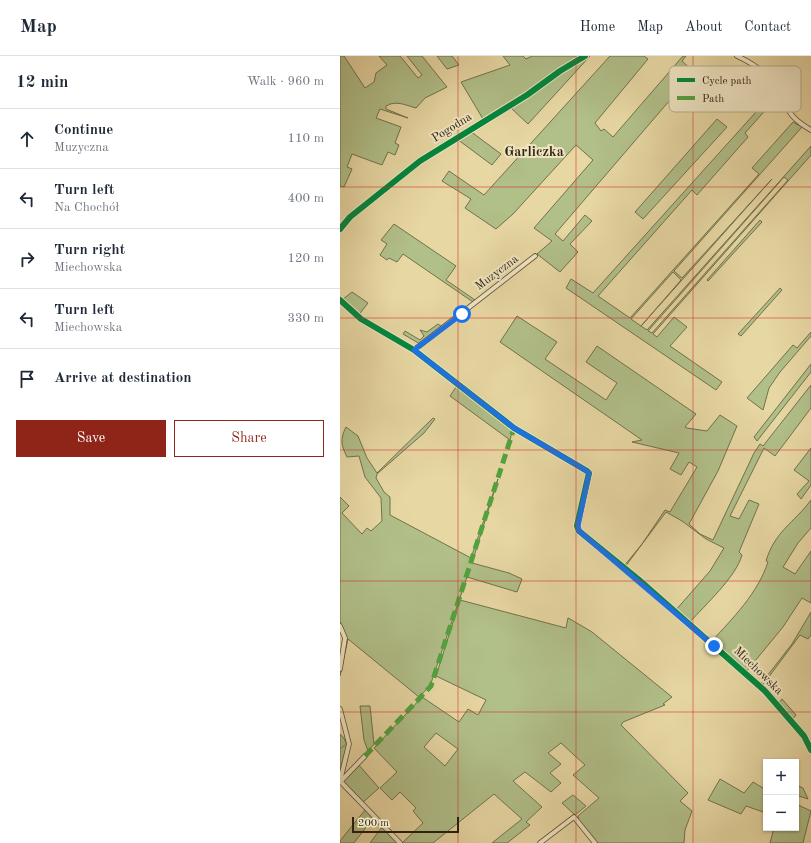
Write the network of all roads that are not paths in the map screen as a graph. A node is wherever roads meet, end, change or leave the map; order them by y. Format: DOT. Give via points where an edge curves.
graph roads {
  1 [pos="585,56"];
  2 [pos="737,56"];
  3 [pos="753,66"];
  4 [pos="789,112"];
  5 [pos="811,130"];
  6 [pos="340,229"];
  7 [pos="535,256"];
  8 [pos="340,300"];
  9 [pos="414,350"];
  10 [pos="340,626"];
  11 [pos="340,669"];
  12 [pos="340,709"];
  13 [pos="811,750"];
  14 [pos="365,756"];
  15 [pos="340,781"];
  16 [pos="400,843"];
  17 [pos="540,843"];
  18 [pos="595,843"];
  1 -- 6 [label="street, Pogodna" via="420,161 350,217"];
  2 -- 3 [label="street"];
  4 -- 5 [label="street"];
  7 -- 9 [label="street, Muzyczna"];
  8 -- 9 [label="street" via="361,319"];
  9 -- 13 [label="street, Miechowska" via="514,428 589,474 579,531 765,691 804,736"];
  10 -- 11 [label="street" via="345,638"];
  12 -- 15 [label="street" via="349,744"];
  14 -- 15 [label="street"];
  15 -- 16 [label="street"];
  17 -- 18 [label="street" via="574,816"];
}
